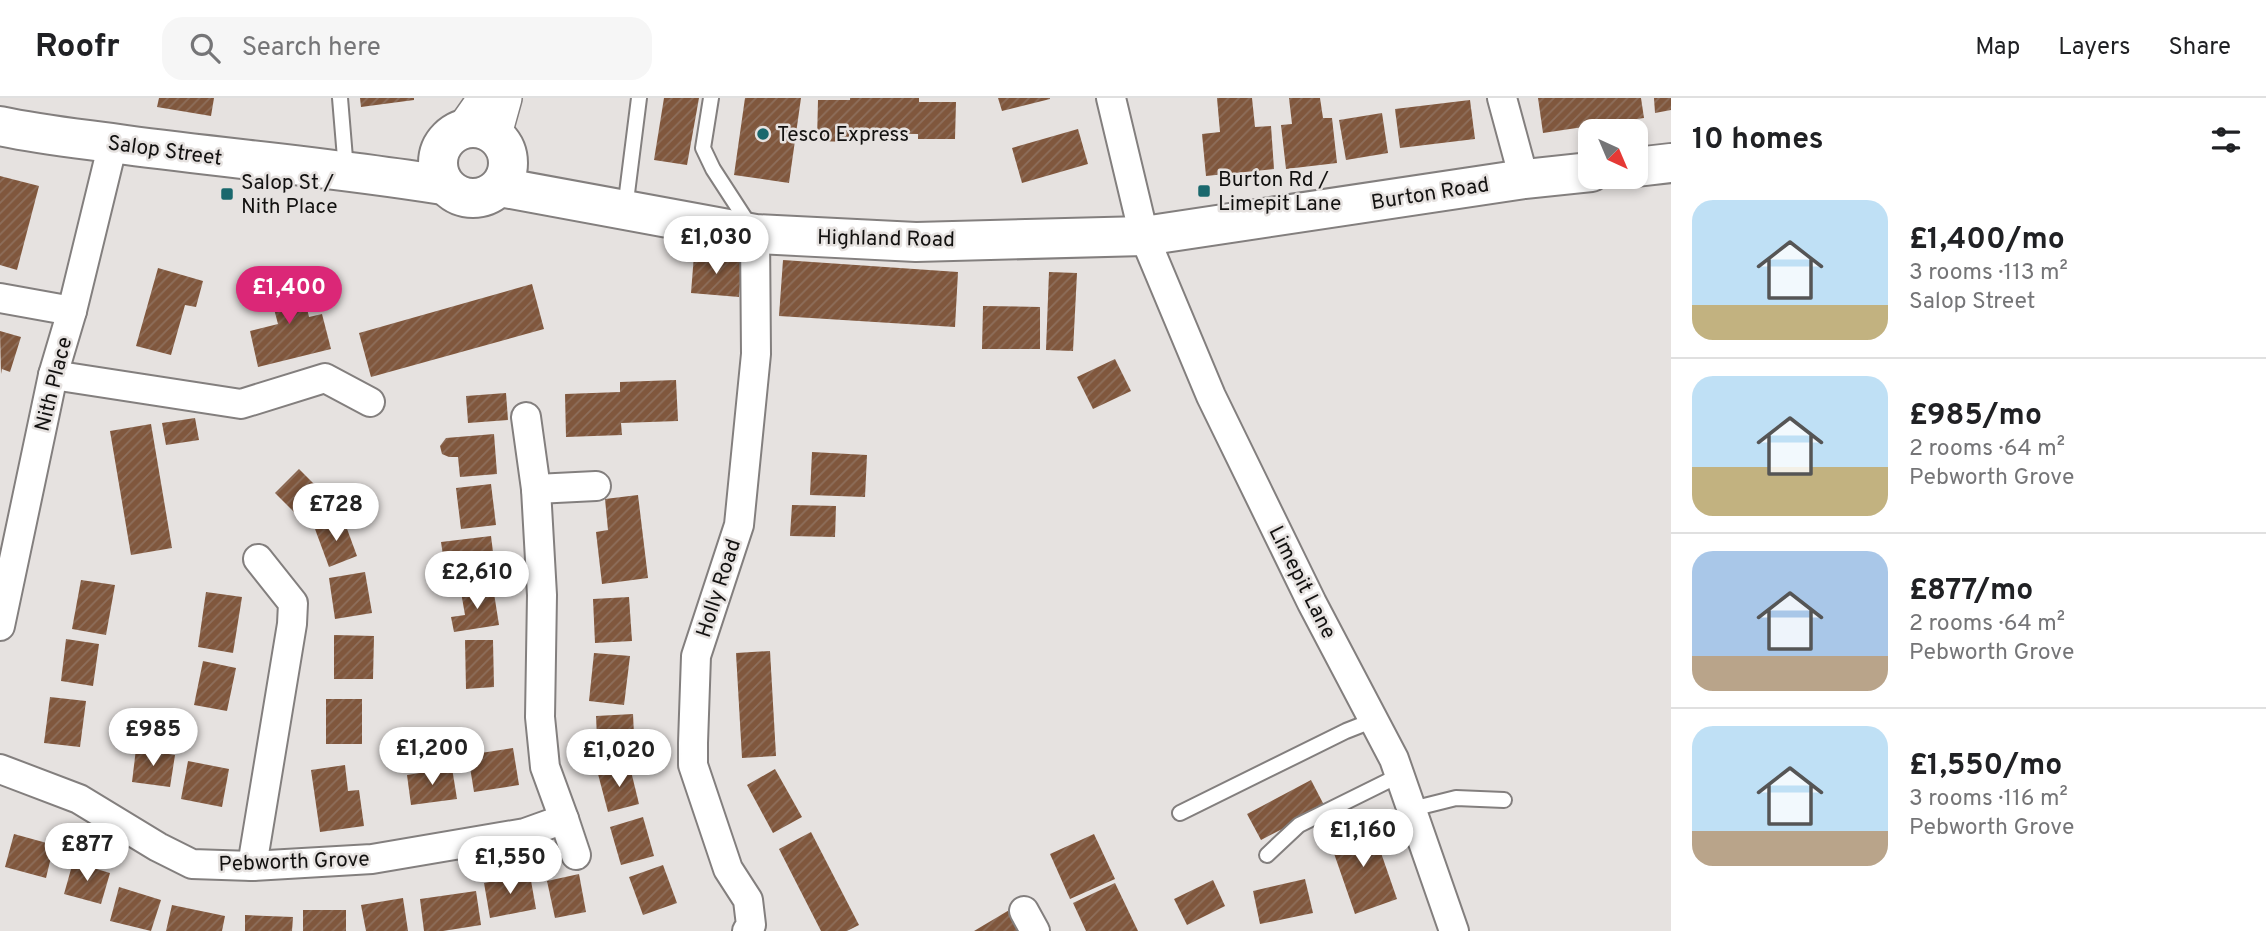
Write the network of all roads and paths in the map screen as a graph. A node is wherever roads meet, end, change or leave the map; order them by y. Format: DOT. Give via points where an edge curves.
graph roads {
  1 [pos="340,98"];
  2 [pos="504,98"];
  3 [pos="639,98"];
  4 [pos="711,98"];
  5 [pos="1111,98"];
  6 [pos="1502,98"];
  7 [pos="482,120"];
  8 [pos="0,126"];
  9 [pos="113,143"];
  10 [pos="1671,163"];
  11 [pos="1648,166"];
  12 [pos="441,170"];
  13 [pos="360,172"];
  14 [pos="1578,173"];
  15 [pos="504,178"];
  16 [pos="1524,179"];
  17 [pos="625,210"];
  18 [pos="755,234"];
  19 [pos="1144,236"];
  20 [pos="0,298"];
  21 [pos="72,311"];
  22 [pos="53,375"];
  23 [pos="370,402"];
  24 [pos="526,417"];
  25 [pos="596,486"];
  26 [pos="536,489"];
  27 [pos="258,559"];
  28 [pos="6,568"];
  29 [pos="0,626"];
  30 [pos="1374,720"];
  31 [pos="0,769"];
  32 [pos="1399,775"];
  33 [pos="1504,800"];
  34 [pos="1412,809"];
  35 [pos="1180,813"];
  36 [pos="564,819"];
  37 [pos="576,855"];
  38 [pos="1267,855"];
  39 [pos="252,866"];
  40 [pos="747,931"];
  41 [pos="1454,931"];
  1 -- 13 [label="lane"];
  2 -- 7 [label="street"];
  3 -- 17 [label="lane"];
  4 -- 18 [label="lane" via="703,148"];
  5 -- 19 [label="street, Limepit Lane"];
  6 -- 16 [label="street"];
  7 -- 12 [label="main road" via="443,143"];
  7 -- 15 [label="main road" via="506,150"];
  8 -- 9 [label="main road, Salop Street"];
  9 -- 13 [label="main road, Salop Street"];
  9 -- 21 [label="street, Nith Place"];
  10 -- 11 [label="main road"];
  12 -- 13 [label="main road, Salop Street"];
  12 -- 15 [label="main road" via="453,193 470,199 490,195"];
  14 -- 16 [label="main road, Burton Road"];
  15 -- 17 [label="main road, Highland Road" via="547,196"];
  16 -- 19 [label="main road, Burton Road"];
  17 -- 18 [label="main road, Highland Road"];
  18 -- 19 [label="main road, Highland Road" via="916,242"];
  18 -- 40 [label="street, Holly Road" via="756,354 739,525 696,656 693,743 694,765 728,869 748,900 751,925"];
  19 -- 30 [label="street, Limepit Lane" via="1211,396"];
  20 -- 21 [label="street"];
  21 -- 22 [label="street, Nith Place"];
  22 -- 23 [label="street" via="241,404 326,378"];
  22 -- 28 [label="street, Nith Place"];
  24 -- 26 [label="street"];
  25 -- 26 [label="street"];
  26 -- 36 [label="street" via="542,596 540,717 545,767"];
  27 -- 39 [label="street" via="293,603"];
  28 -- 29 [label="street, Nith Place"];
  30 -- 32 [label="street, Limepit Lane"];
  30 -- 35 [label="lane"];
  31 -- 39 [label="street, Pebworth Grove" via="79,799 192,864"];
  32 -- 34 [label="street, Limepit Lane"];
  32 -- 38 [label="lane" via="1299,825"];
  33 -- 34 [label="lane" via="1456,798"];
  34 -- 41 [label="street, Limepit Lane"];
  36 -- 37 [label="street"];
  36 -- 39 [label="street, Pebworth Grove" via="526,833 372,859"];
}
